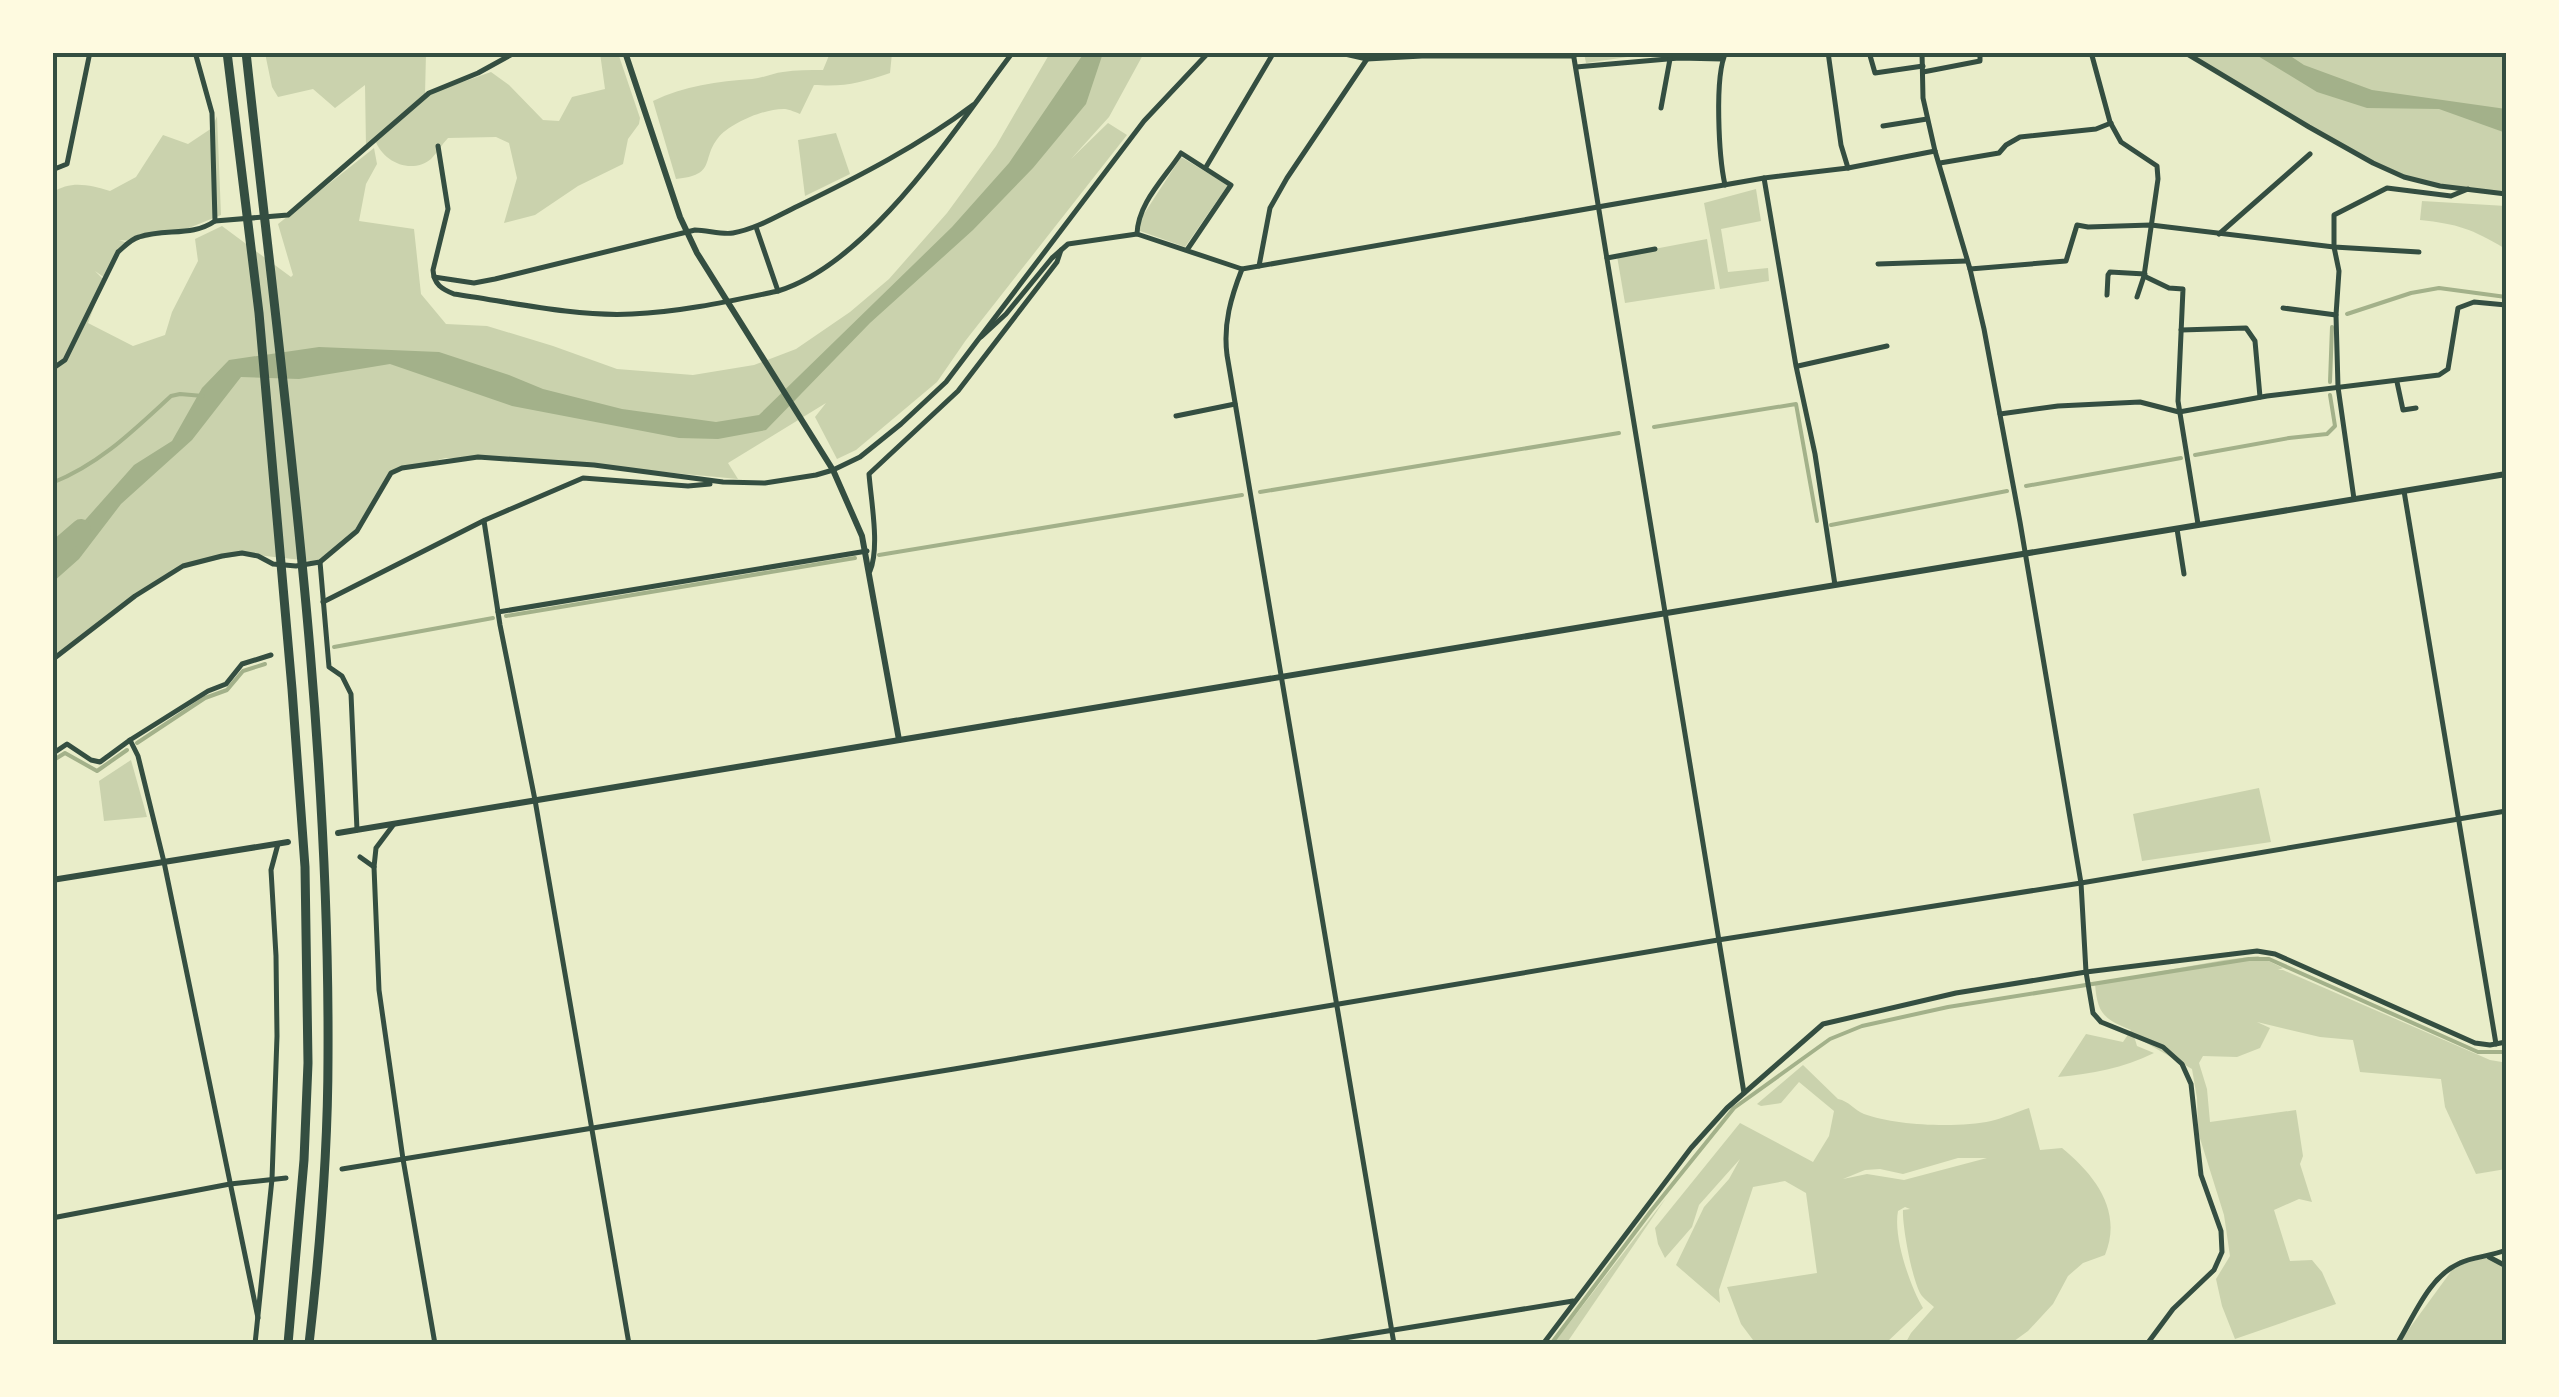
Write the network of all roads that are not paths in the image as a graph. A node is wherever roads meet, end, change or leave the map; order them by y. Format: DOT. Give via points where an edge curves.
graph roads {
  1 [pos="90,52"];
  2 [pos="196,52"];
  3 [pos="227,52"];
  4 [pos="246,52"];
  5 [pos="516,52"];
  6 [pos="624,52"];
  7 [pos="1013,52"];
  8 [pos="1209,52"];
  9 [pos="1274,52"];
  10 [pos="1336,52"];
  11 [pos="1828,52"];
  12 [pos="1869,52"];
  13 [pos="1922,52"];
  14 [pos="1980,52"];
  15 [pos="2091,52"];
  16 [pos="2184,52"];
  17 [pos="1574,54"];
  18 [pos="1679,55"];
  19 [pos="1724,56"];
  20 [pos="1367,59"];
  21 [pos="1670,59"];
  22 [pos="1576,68"];
  23 [pos="1923,69"];
  24 [pos="973,104"];
  25 [pos="1660,108"];
  26 [pos="1928,119"];
  27 [pos="2111,123"];
  28 [pos="1883,126"];
  29 [pos="438,146"];
  30 [pos="1934,151"];
  31 [pos="2310,154"];
  32 [pos="1940,163"];
  33 [pos="1206,168"];
  34 [pos="1848,168"];
  35 [pos="52,170"];
  36 [pos="1764,178"];
  37 [pos="1724,185"];
  38 [pos="2468,189"];
  39 [pos="2506,194"];
  40 [pos="1598,207"];
  41 [pos="218,221"];
  42 [pos="756,226"];
  43 [pos="2151,226"];
  44 [pos="1137,234"];
  45 [pos="2219,234"];
  46 [pos="2334,247"];
  47 [pos="1655,249"];
  48 [pos="1062,250"];
  49 [pos="1187,250"];
  50 [pos="2420,252"];
  51 [pos="1607,258"];
  52 [pos="1968,261"];
  53 [pos="1878,264"];
  54 [pos="1259,266"];
  55 [pos="1242,269"];
  56 [pos="1970,269"];
  57 [pos="2144,275"];
  58 [pos="434,278"];
  59 [pos="778,291"];
  60 [pos="2107,295"];
  61 [pos="2137,296"];
  62 [pos="728,302"];
  63 [pos="2506,306"];
  64 [pos="2283,308"];
  65 [pos="2336,314"];
  66 [pos="2181,330"];
  67 [pos="972,346"];
  68 [pos="1888,346"];
  69 [pos="1796,366"];
  70 [pos="52,369"];
  71 [pos="2396,382"];
  72 [pos="2338,387"];
  73 [pos="2260,398"];
  74 [pos="1235,404"];
  75 [pos="2416,408"];
  76 [pos="2179,412"];
  77 [pos="2000,414"];
  78 [pos="1176,416"];
  79 [pos="831,468"];
  80 [pos="2506,474"];
  81 [pos="723,482"];
  82 [pos="2404,491"];
  83 [pos="2354,499"];
  84 [pos="484,521"];
  85 [pos="2198,525"];
  86 [pos="2176,529"];
  87 [pos="866,551"];
  88 [pos="2026,554"];
  89 [pos="320,562"];
  90 [pos="870,572"];
  91 [pos="2184,574"];
  92 [pos="1834,585"];
  93 [pos="323,602"];
  94 [pos="498,612"];
  95 [pos="1665,613"];
  96 [pos="271,655"];
  97 [pos="52,660"];
  98 [pos="1281,676"];
  99 [pos="130,740"];
  100 [pos="898,740"];
  101 [pos="52,754"];
  102 [pos="535,800"];
  103 [pos="2506,811"];
  104 [pos="2458,819"];
  105 [pos="394,824"];
  106 [pos="357,830"];
  107 [pos="338,833"];
  108 [pos="288,842"];
  109 [pos="278,844"];
  110 [pos="360,857"];
  111 [pos="164,862"];
  112 [pos="374,867"];
  113 [pos="52,880"];
  114 [pos="2081,883"];
  115 [pos="1718,940"];
  116 [pos="2086,972"];
  117 [pos="1336,1006"];
  118 [pos="2506,1042"];
  119 [pos="2496,1044"];
  120 [pos="1744,1092"];
  121 [pos="592,1128"];
  122 [pos="404,1158"];
  123 [pos="342,1168"];
  124 [pos="286,1178"];
  125 [pos="272,1179"];
  126 [pos="230,1184"];
  127 [pos="52,1218"];
  128 [pos="2506,1250"];
  129 [pos="2489,1257"];
  130 [pos="2506,1266"];
  131 [pos="1576,1301"];
  132 [pos="258,1318"];
  133 [pos="1392,1330"];
  134 [pos="255,1344"];
  135 [pos="288,1344"];
  136 [pos="310,1344"];
  137 [pos="435,1344"];
  138 [pos="629,1344"];
  139 [pos="1307,1344"];
  140 [pos="1394,1344"];
  141 [pos="1543,1344"];
  142 [pos="2147,1344"];
  143 [pos="2397,1344"];
  1 -- 35 [label="street" via="67,164"];
  2 -- 41 [label="street" via="212,113"];
  3 -- 135 [label="highway" via="259,313 305,867 307,1082"];
  4 -- 136 [label="highway" via="314,687 324,864 328,1080"];
  5 -- 41 [label="street" via="428,93 288,215"];
  6 -- 62 [label="street" via="680,217"];
  7 -- 24 [label="street"];
  8 -- 67 [label="street" via="1144,121"];
  9 -- 33 [label="street"];
  10 -- 20 [label="street"];
  11 -- 34 [label="street"];
  12 -- 23 [label="street" via="1876,72"];
  13 -- 23 [label="street"];
  14 -- 23 [label="street" via="1980,61"];
  15 -- 27 [label="street"];
  16 -- 38 [label="street" via="2373,163 2404,177"];
  17 -- 20 [label="street"];
  17 -- 22 [label="street"];
  18 -- 19 [label="street"];
  18 -- 21 [label="street"];
  19 -- 37 [label="street"];
  20 -- 54 [label="street" via="1270,208"];
  21 -- 22 [label="street"];
  21 -- 25 [label="street"];
  22 -- 40 [label="street"];
  23 -- 26 [label="street"];
  24 -- 42 [label="street" via="910,147"];
  24 -- 59 [label="street" via="887,213 826,267"];
  26 -- 28 [label="street"];
  26 -- 30 [label="street"];
  27 -- 32 [label="street" via="2020,138 1999,153"];
  27 -- 43 [label="street" via="2121,142 2157,166"];
  29 -- 58 [label="street" via="448,208"];
  30 -- 32 [label="street"];
  30 -- 34 [label="street"];
  31 -- 45 [label="street"];
  32 -- 52 [label="street"];
  33 -- 44 [label="street" via="1181,153 1142,208"];
  33 -- 49 [label="street" via="1231,185"];
  34 -- 36 [label="street"];
  36 -- 37 [label="street"];
  36 -- 69 [label="street"];
  37 -- 40 [label="street"];
  38 -- 39 [label="street"];
  38 -- 46 [label="street" via="2451,196 2386,188 2334,216"];
  40 -- 51 [label="street"];
  40 -- 54 [label="street"];
  41 -- 70 [label="street" via="130,241 118,252 64,360"];
  42 -- 58 [label="street" via="728,234 695,230 474,283"];
  42 -- 59 [label="street"];
  43 -- 45 [label="street"];
  43 -- 56 [label="street" via="2078,225 2066,261"];
  43 -- 57 [label="street"];
  44 -- 48 [label="street"];
  44 -- 49 [label="street"];
  45 -- 46 [label="street"];
  46 -- 50 [label="street"];
  46 -- 65 [label="street"];
  47 -- 51 [label="street"];
  48 -- 67 [label="street"];
  48 -- 90 [label="street" via="958,391 868,474"];
  49 -- 55 [label="street"];
  51 -- 95 [label="street"];
  52 -- 53 [label="street"];
  52 -- 56 [label="street"];
  54 -- 55 [label="street"];
  55 -- 74 [label="street" via="1225,337"];
  56 -- 77 [label="street"];
  57 -- 60 [label="street" via="2110,272"];
  57 -- 61 [label="street"];
  57 -- 66 [label="street" via="2183,290"];
  58 -- 62 [label="street" via="454,294 592,313"];
  59 -- 62 [label="street"];
  62 -- 79 [label="street"];
  63 -- 71 [label="street" via="2474,302 2458,308 2448,369"];
  64 -- 65 [label="street"];
  65 -- 72 [label="street"];
  66 -- 73 [label="street" via="2246,328 2255,341"];
  66 -- 76 [label="street"];
  67 -- 79 [label="street" via="946,382 901,424 860,457"];
  68 -- 69 [label="street"];
  69 -- 92 [label="street"];
  71 -- 72 [label="street"];
  71 -- 75 [label="street" via="2402,410"];
  72 -- 73 [label="street"];
  72 -- 83 [label="street"];
  73 -- 76 [label="street"];
  74 -- 78 [label="street"];
  74 -- 98 [label="street"];
  76 -- 77 [label="street" via="2140,402"];
  76 -- 85 [label="street"];
  77 -- 88 [label="street"];
  79 -- 81 [label="street" via="765,483"];
  79 -- 87 [label="street"];
  80 -- 82 [label="street"];
  81 -- 84 [label="street" via="583,478"];
  81 -- 89 [label="street" via="478,457 402,468 391,473 357,530"];
  82 -- 83 [label="street"];
  82 -- 104 [label="street"];
  83 -- 85 [label="street"];
  84 -- 93 [label="street"];
  84 -- 94 [label="street"];
  85 -- 86 [label="street"];
  86 -- 88 [label="street"];
  86 -- 91 [label="street"];
  87 -- 90 [label="street"];
  87 -- 94 [label="street"];
  88 -- 92 [label="street"];
  88 -- 114 [label="street"];
  89 -- 93 [label="street"];
  89 -- 97 [label="street" via="273,564 242,554 183,566"];
  90 -- 100 [label="street"];
  92 -- 95 [label="street"];
  93 -- 106 [label="street" via="330,667 351,694"];
  94 -- 102 [label="street"];
  95 -- 98 [label="street"];
  95 -- 115 [label="street"];
  96 -- 99 [label="street" via="242,664 226,684"];
  98 -- 100 [label="street"];
  98 -- 117 [label="street"];
  99 -- 101 [label="street" via="100,762 67,744"];
  99 -- 111 [label="street"];
  100 -- 102 [label="street"];
  102 -- 105 [label="street"];
  102 -- 121 [label="street"];
  103 -- 104 [label="street"];
  104 -- 114 [label="street"];
  104 -- 119 [label="street"];
  105 -- 106 [label="street"];
  105 -- 112 [label="street" via="376,848"];
  106 -- 107 [label="street"];
  108 -- 109 [label="street"];
  109 -- 111 [label="street"];
  109 -- 125 [label="street" via="271,870 277,1036"];
  110 -- 112 [label="street"];
  111 -- 113 [label="street"];
  111 -- 126 [label="street"];
  112 -- 122 [label="street" via="379,990"];
  114 -- 115 [label="street"];
  114 -- 116 [label="street"];
  115 -- 117 [label="street"];
  115 -- 120 [label="street"];
  116 -- 119 [label="street" via="2276,954 2475,1043"];
  116 -- 120 [label="street" via="1823,1024"];
  116 -- 142 [label="street" via="2101,1022 2163,1047 2182,1064 2191,1084 2200,1175 2221,1231 2214,1270"];
  117 -- 121 [label="street"];
  117 -- 133 [label="street"];
  118 -- 119 [label="street"];
  120 -- 131 [label="street" via="1691,1148"];
  121 -- 122 [label="street"];
  121 -- 138 [label="street"];
  122 -- 123 [label="street"];
  122 -- 137 [label="street"];
  124 -- 125 [label="street"];
  125 -- 126 [label="street"];
  125 -- 132 [label="street"];
  126 -- 127 [label="street"];
  126 -- 132 [label="street"];
  128 -- 129 [label="street"];
  129 -- 130 [label="street"];
  129 -- 143 [label="street" via="2460,1263 2432,1284"];
  131 -- 133 [label="street"];
  131 -- 141 [label="street"];
  132 -- 134 [label="street"];
  133 -- 139 [label="street"];
  133 -- 140 [label="street"];
}
